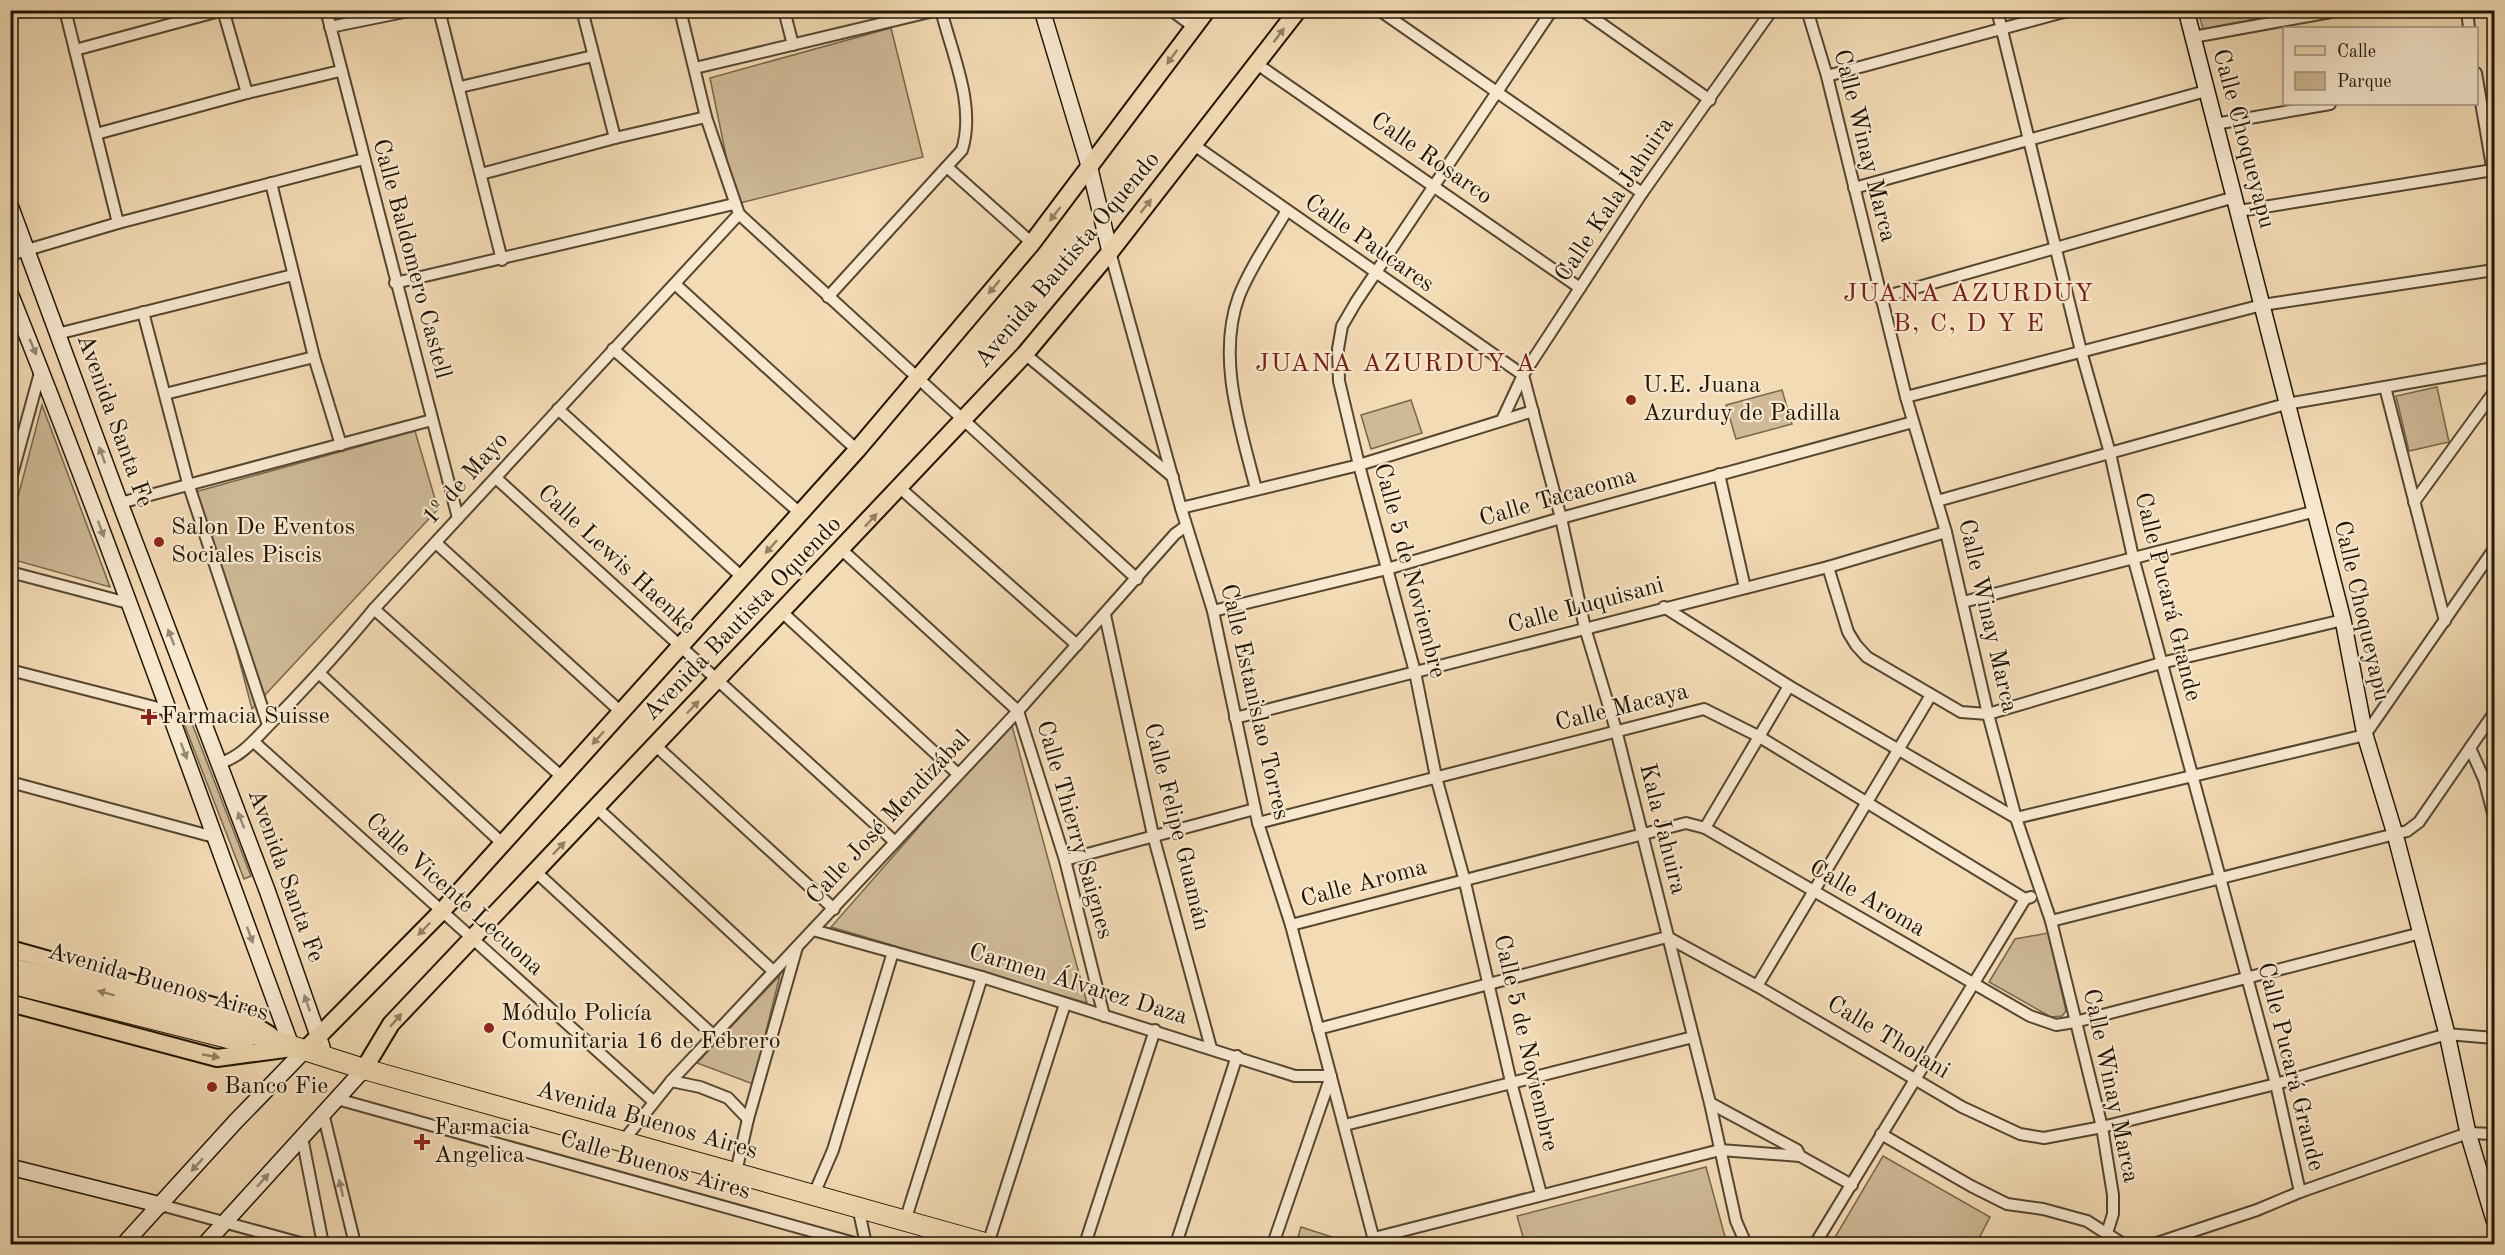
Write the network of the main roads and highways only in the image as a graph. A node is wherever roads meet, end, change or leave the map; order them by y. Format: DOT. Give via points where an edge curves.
graph roads {
  1 [pos="1042,10"];
  2 [pos="1207,10"];
  3 [pos="1298,10"];
  4 [pos="2186,10"];
  5 [pos="1090,169"];
  6 [pos="10,205"];
  7 [pos="1110,252"];
  8 [pos="10,293"];
  9 [pos="17,324"];
  10 [pos="10,949"];
  11 [pos="10,968"];
  12 [pos="10,983"];
  13 [pos="10,1003"];
  14 [pos="318,1036"];
  15 [pos="298,1049"];
  16 [pos="327,1058"];
  17 [pos="364,1069"];
  18 [pos="10,1167"];
  19 [pos="161,1205"];
  20 [pos="2494,1221"];
  21 [pos="124,1245"];
  22 [pos="205,1245"];
  23 [pos="988,1245"];
  1 -- 5 [label="main road, Calle Estanislao Torres"];
  2 -- 5 [label="main road, Avenida Bautista Oquendo, one-way"];
  7 -- 3 [label="main road, Avenida Bautista Oquendo, one-way"];
  4 -- 20 [label="main road, Calle Choqueyapu" via="2343,620 2365,735 2395,834 2447,1034 2468,1133"];
  5 -- 7 [label="main road, Calle Estanislao Torres"];
  5 -- 14 [label="main road, Avenida Bautista Oquendo, one-way" via="1032,243 801,514 441,912"];
  14 -- 6 [label="main road, Avenida Santa Fe, one-way"];
  17 -- 7 [label="main road, Avenida Bautista Oquendo, one-way" via="391,1024 1025,354"];
  8 -- 9 [label="main road, Avenida Santa Fe"];
  9 -- 15 [label="main road, Avenida Santa Fe, one-way" via="42,368 214,837"];
  10 -- 15 [label="main road, Avenida Buenos Aires" via="231,1011"];
  15 -- 11 [label="highway, Avenida Buenos Aires, one-way" via="229,1026"];
  12 -- 15 [label="highway, Avenida Buenos Aires" via="228,1040"];
  13 -- 15 [label="main road, Avenida Buenos Aires, one-way" via="217,1058"];
  14 -- 15 [label="main road, Avenida Bautista Oquendo"];
  14 -- 16 [label="main road, Avenida Santa Fe"];
  15 -- 16 [label="highway, Avenida Buenos Aires"];
  15 -- 19 [label="main road, Avenida Bautista Oquendo, one-way"];
  16 -- 17 [label="highway, Avenida Buenos Aires"];
  22 -- 17 [label="main road, Avenida Bautista Oquendo, one-way"];
  17 -- 23 [label="highway, Avenida Buenos Aires"];
  18 -- 19 [label="main road"];
  19 -- 21 [label="main road, Avenida Bautista Oquendo"];
}
